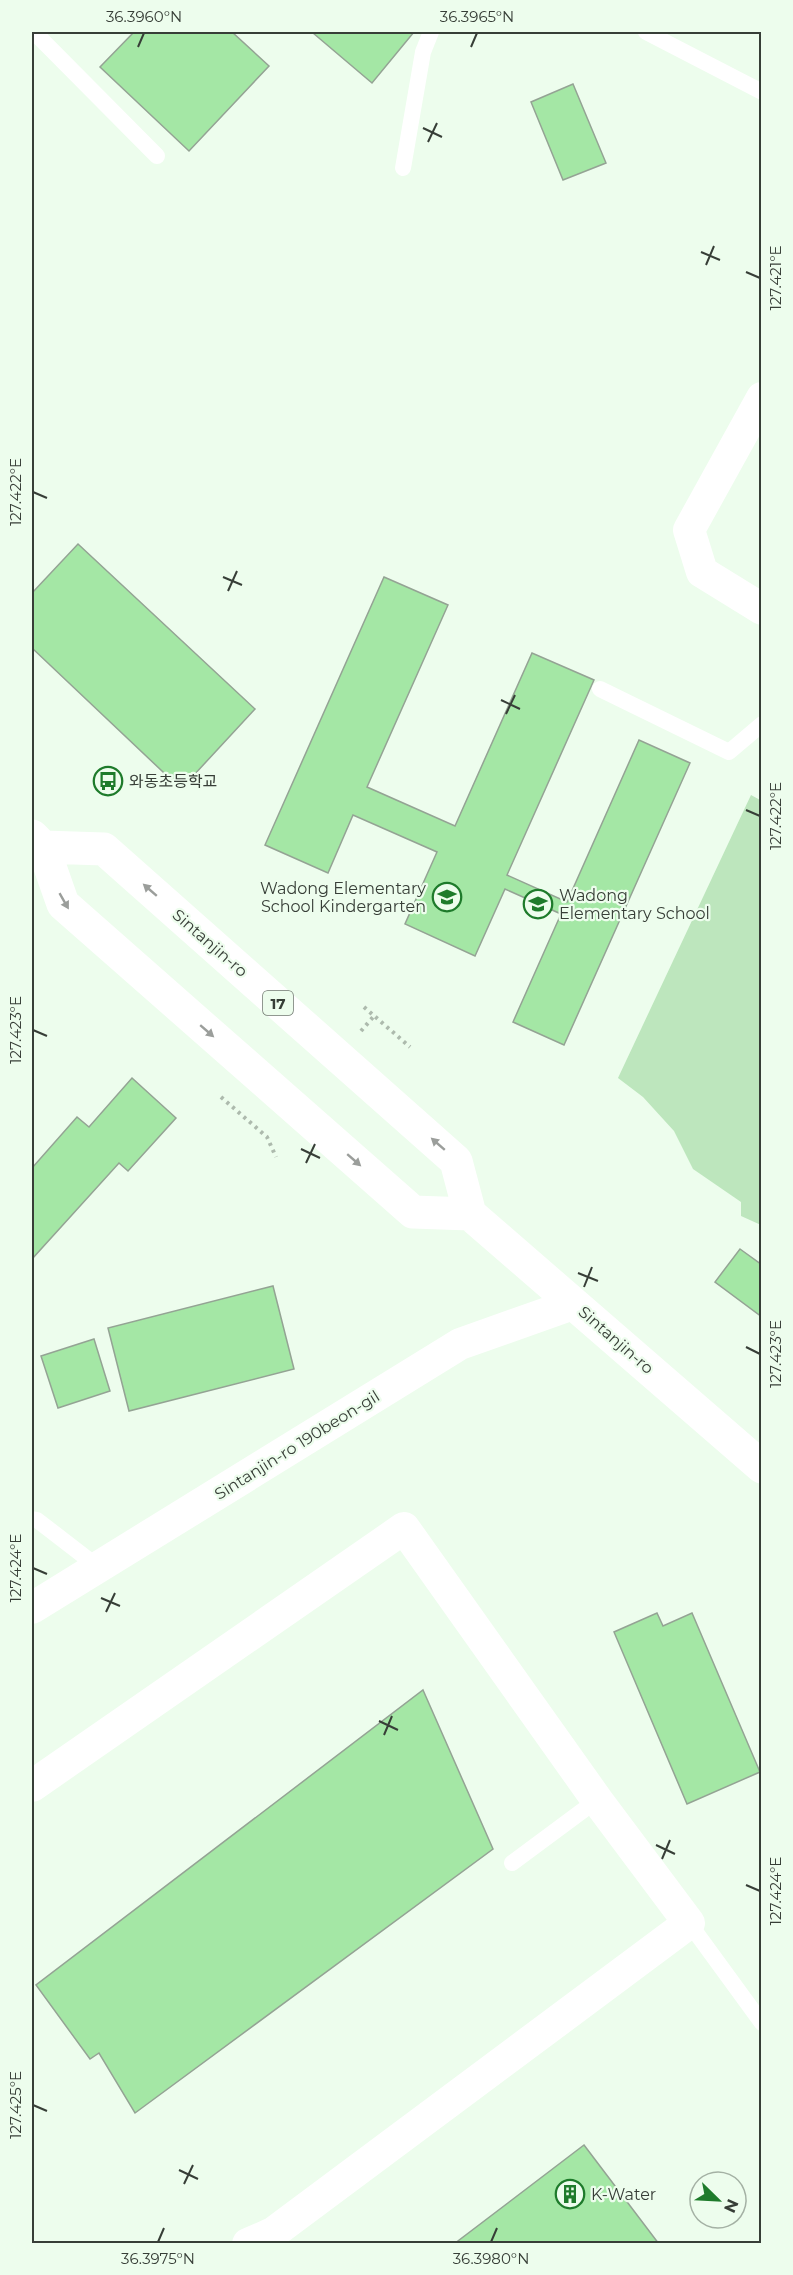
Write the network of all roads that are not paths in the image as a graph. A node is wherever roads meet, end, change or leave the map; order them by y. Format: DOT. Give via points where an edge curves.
graph roads {
  1 [pos="34,32"];
  2 [pos="431,32"];
  3 [pos="646,32"];
  4 [pos="762,92"];
  5 [pos="158,156"];
  6 [pos="403,168"];
  7 [pos="762,398"];
  8 [pos="755,601"];
  9 [pos="600,689"];
  10 [pos="762,724"];
  11 [pos="37,841"];
  12 [pos="470,1214"];
  13 [pos="573,1304"];
  14 [pos="762,1467"];
  15 [pos="32,1519"];
  16 [pos="98,1567"];
  17 [pos="32,1608"];
  18 [pos="32,1786"];
  19 [pos="597,1800"];
  20 [pos="512,1863"];
  21 [pos="689,1923"];
  22 [pos="762,2023"];
  23 [pos="248,2244"];
  1 -- 5 [label="lane"];
  2 -- 6 [label="lane" via="423,52"];
  3 -- 4 [label="lane"];
  7 -- 8 [label="street" via="689,530 702,572"];
  9 -- 10 [label="lane" via="729,752"];
  11 -- 12 [label="main road, Sintanjin-ro / 17, one-way" via="63,904 413,1212"];
  12 -- 11 [label="main road, Sintanjin-ro / 17, one-way" via="456,1161 104,849"];
  12 -- 13 [label="main road, Sintanjin-ro"];
  13 -- 14 [label="main road, Sintanjin-ro"];
  13 -- 16 [label="street, Sintanjin-ro 190beon-gil" via="460,1344"];
  15 -- 16 [label="lane"];
  16 -- 17 [label="street, Sintanjin-ro 190beon-gil"];
  18 -- 19 [label="street" via="404,1528"];
  19 -- 20 [label="lane"];
  19 -- 21 [label="street"];
  21 -- 22 [label="lane"];
  21 -- 23 [label="street" via="273,2234"];
}
